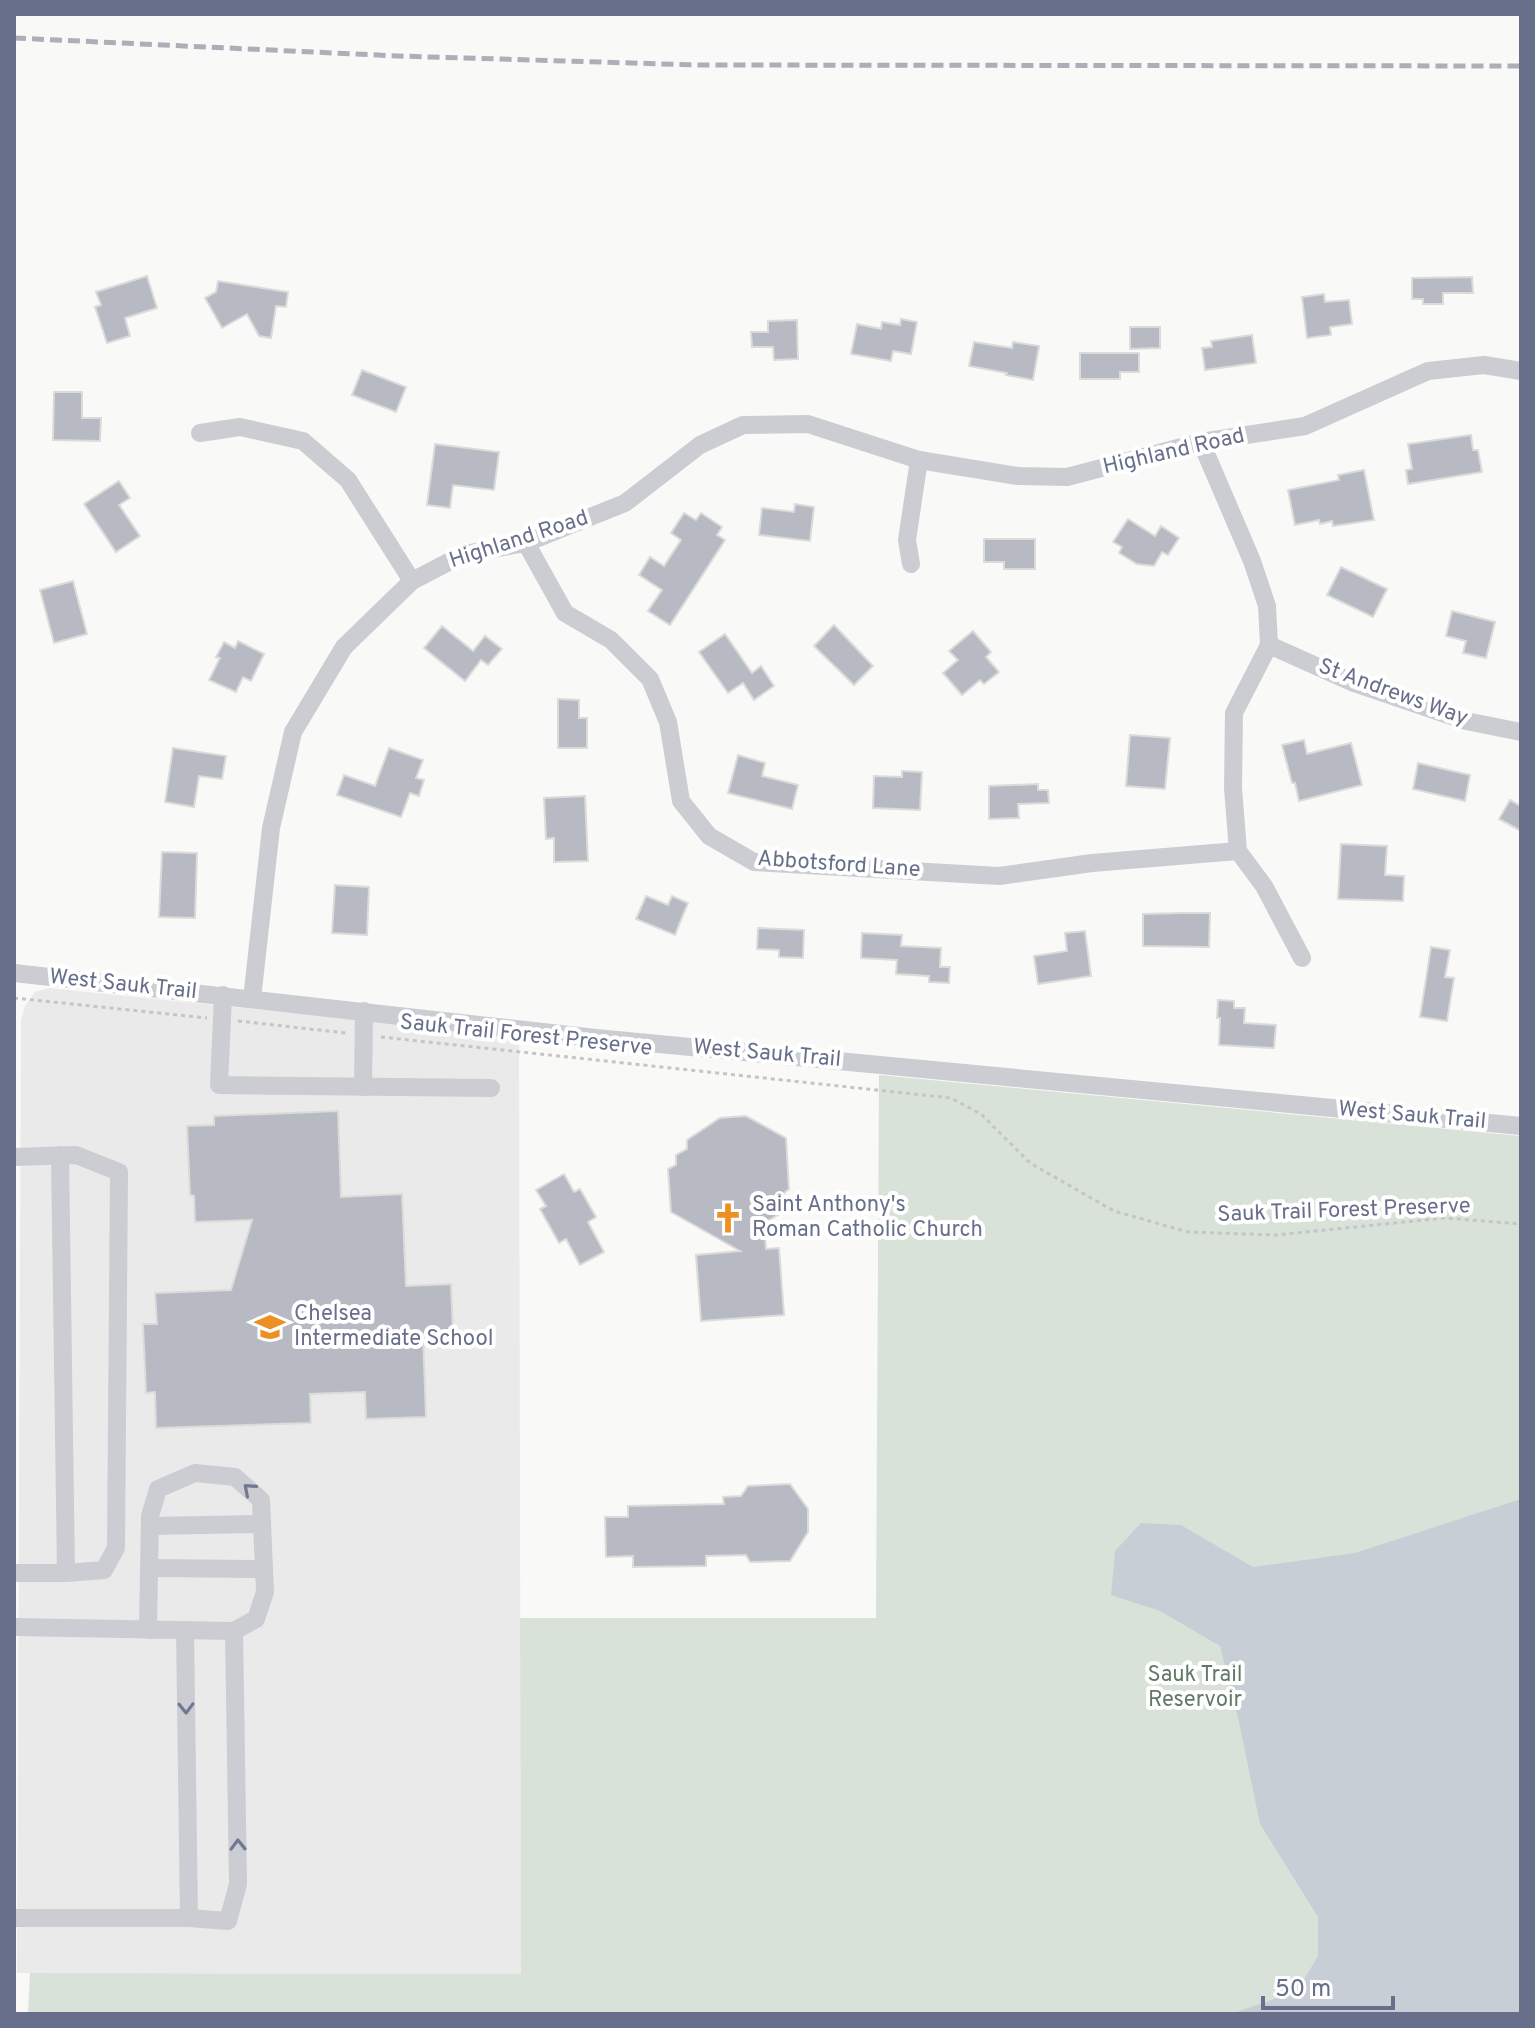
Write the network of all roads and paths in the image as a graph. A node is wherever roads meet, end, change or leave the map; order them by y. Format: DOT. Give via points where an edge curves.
graph roads {
  1 [pos="1521,371"];
  2 [pos="200,433"];
  3 [pos="1201,442"];
  4 [pos="919,460"];
  5 [pos="526,543"];
  6 [pos="911,564"];
  7 [pos="412,581"];
  8 [pos="1269,645"];
  9 [pos="1521,732"];
  10 [pos="1238,851"];
  11 [pos="1302,958"];
  12 [pos="14,973"];
  13 [pos="223,995"];
  14 [pos="14,998"];
  15 [pos="252,999"];
  16 [pos="364,1011"];
  17 [pos="221,1020"];
  18 [pos="363,1035"];
  19 [pos="363,1087"];
  20 [pos="491,1088"];
  21 [pos="1521,1126"];
  22 [pos="60,1155"];
  23 [pos="14,1157"];
  24 [pos="1521,1224"];
  25 [pos="262,1524"];
  26 [pos="150,1526"];
  27 [pos="149,1568"];
  28 [pos="264,1569"];
  29 [pos="14,1573"];
  30 [pos="66,1573"];
  31 [pos="14,1627"];
  32 [pos="148,1630"];
  33 [pos="185,1630"];
  34 [pos="234,1631"];
  35 [pos="14,1918"];
  36 [pos="189,1918"];
  1 -- 3 [label="street, Highland Road" via="1484,365 1428,371 1305,426"];
  2 -- 7 [label="street" via="240,427 303,441 348,480"];
  3 -- 4 [label="street, Highland Road" via="1067,477 1018,476"];
  3 -- 8 [label="street" via="1257,576 1267,606"];
  4 -- 5 [label="street, Highland Road" via="808,424 743,425 700,445 625,503"];
  4 -- 6 [label="street" via="907,540"];
  5 -- 7 [label="street, Highland Road" via="464,554"];
  5 -- 10 [label="street, Abbotsford Lane" via="565,613 611,640 650,679 668,722 681,801 709,836 754,862 999,876"];
  7 -- 15 [label="street, Highland Road" via="344,647 293,732 271,828"];
  8 -- 9 [label="street, St Andrews Way" via="1354,683 1466,721"];
  8 -- 10 [label="street" via="1234,713"];
  10 -- 11 [label="street" via="1264,886"];
  12 -- 13 [label="street, West Sauk Trail"];
  13 -- 15 [label="street, West Sauk Trail"];
  13 -- 17 [label="street"];
  14 -- 17 [label="path, Sauk Trail Forest Preserve"];
  15 -- 16 [label="street, West Sauk Trail"];
  16 -- 18 [label="street"];
  16 -- 21 [label="street, West Sauk Trail"];
  17 -- 18 [label="path, Sauk Trail Forest Preserve"];
  17 -- 19 [label="street" via="219,1085"];
  18 -- 19 [label="street"];
  18 -- 24 [label="path, Sauk Trail Forest Preserve" via="951,1098 981,1114 1030,1163 1114,1211 1188,1232 1276,1235 1444,1218"];
  19 -- 20 [label="street"];
  22 -- 23 [label="street"];
  22 -- 30 [label="street"];
  22 -- 30 [label="street" via="76,1155 119,1172 116,1548 104,1570"];
  25 -- 26 [label="street"];
  25 -- 26 [label="street, one-way" via="261,1500 235,1477 195,1473 158,1489"];
  25 -- 28 [label="street"];
  26 -- 27 [label="street"];
  27 -- 28 [label="street"];
  27 -- 32 [label="street"];
  28 -- 34 [label="street" via="265,1592 256,1619"];
  29 -- 30 [label="street"];
  31 -- 32 [label="street"];
  32 -- 33 [label="street"];
  33 -- 34 [label="street"];
  33 -- 36 [label="street, one-way"];
  36 -- 34 [label="street, one-way" via="228,1921 238,1884"];
  35 -- 36 [label="street"];
}
